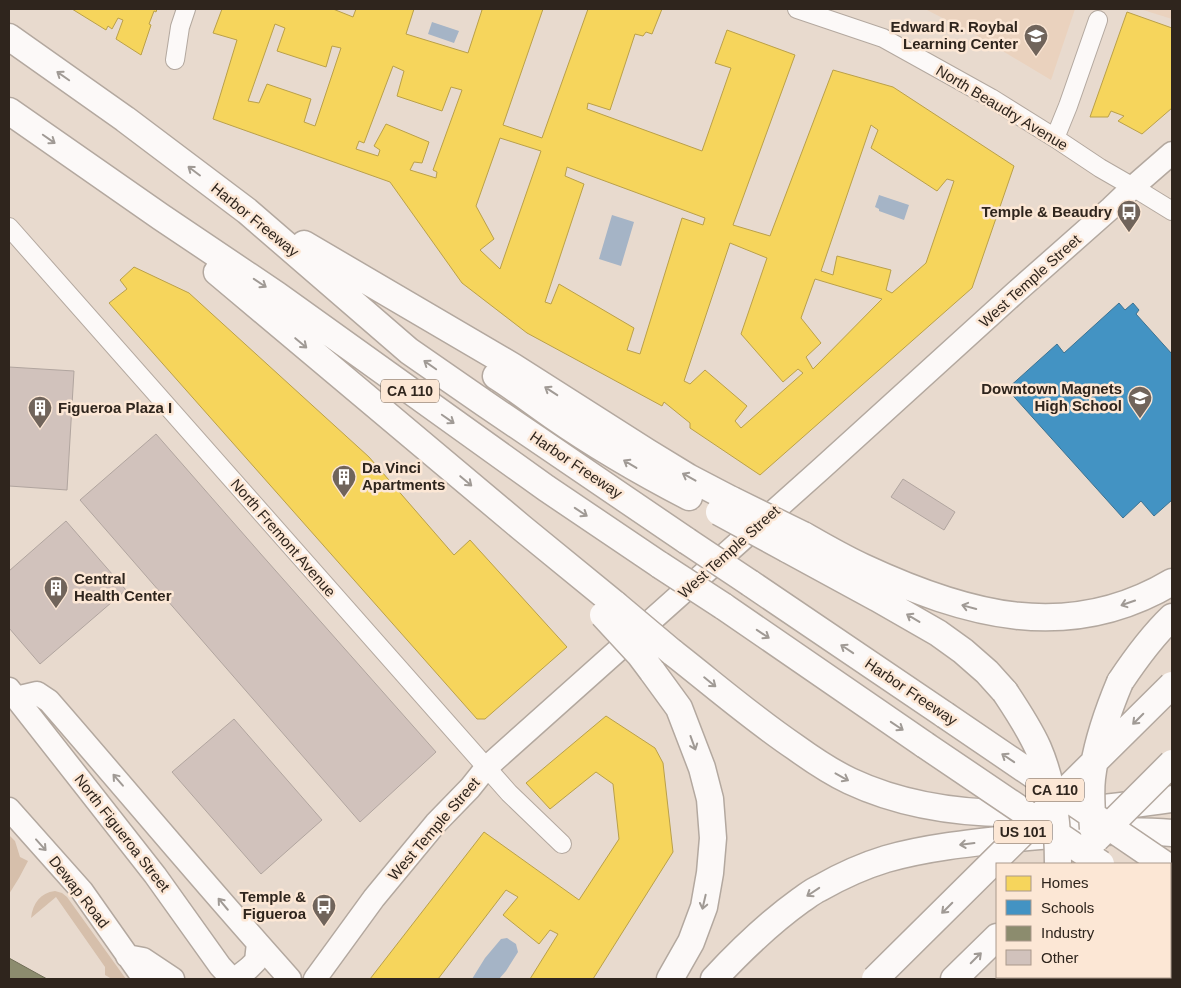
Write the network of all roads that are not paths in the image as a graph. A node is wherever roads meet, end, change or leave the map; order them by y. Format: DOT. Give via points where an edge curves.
graph roads {
  1 [pos="186,9"];
  2 [pos="797,9"];
  3 [pos="1098,20"];
  4 [pos="9,38"];
  5 [pos="175,60"];
  6 [pos="9,111"];
  7 [pos="1055,138"];
  8 [pos="1172,153"];
  9 [pos="1133,187"];
  10 [pos="247,211"];
  11 [pos="1172,211"];
  12 [pos="161,217"];
  13 [pos="9,227"];
  14 [pos="795,542"];
  15 [pos="1172,582"];
  16 [pos="609,610"];
  17 [pos="1172,617"];
  18 [pos="1172,685"];
  19 [pos="13,694"];
  20 [pos="1172,763"];
  21 [pos="486,768"];
  22 [pos="1172,799"];
  23 [pos="9,809"];
  24 [pos="1172,833"];
  25 [pos="562,844"];
  26 [pos="1058,863"];
  27 [pos="1071,863"];
  28 [pos="1100,863"];
  29 [pos="1101,863"];
  30 [pos="1163,863"];
  31 [pos="996,938"];
  32 [pos="258,943"];
  33 [pos="126,955"];
  34 [pos="239,976"];
  35 [pos="144,979"];
  36 [pos="173,979"];
  37 [pos="290,979"];
  38 [pos="315,979"];
  39 [pos="670,979"];
  40 [pos="714,979"];
  41 [pos="875,979"];
  42 [pos="954,979"];
  1 -- 5 [label="street"];
  2 -- 7 [label="street, North Beaudry Avenue" via="883,38"];
  3 -- 7 [label="street"];
  10 -- 4 [label="highway, Harbor Freeway / CA 110, one-way" via="125,119"];
  6 -- 12 [label="highway, CA 110, one-way"];
  7 -- 9 [label="street, North Beaudry Avenue"];
  8 -- 9 [label="main road, West Temple Street"];
  9 -- 11 [label="street, North Beaudry Avenue"];
  9 -- 21 [label="main road, West Temple Street"];
  14 -- 10 [label="highway, one-way, bridge" via="725,506 633,466 554,417"];
  30 -- 10 [label="highway, Harbor Freeway / CA 110, one-way, bridge" via="409,351"];
  12 -- 16 [label="highway, one-way" via="223,277 522,528 572,588"];
  12 -- 28 [label="highway, CA 110, one-way, bridge" via="277,295 538,482"];
  13 -- 21 [label="street, North Fremont Avenue"];
  15 -- 14 [label="highway, one-way" via="1135,601 1080,616 1052,618 994,614 956,604"];
  26 -- 14 [label="highway, one-way, bridge" via="1056,810 1049,779 1038,748 1005,692 969,656 938,633 877,598"];
  16 -- 22 [label="highway, one-way, bridge" via="672,652 816,762 884,795 918,804 992,812 1073,810"];
  16 -- 39 [label="highway, one-way, bridge" via="679,708 702,768 710,800 713,838 704,907 691,942"];
  17 -- 29 [label="highway, bridge" via="1138,655 1120,682 1106,715 1092,779 1094,842"];
  18 -- 41 [label="highway, US 101, one-way, bridge"];
  32 -- 19 [label="main road, one-way" via="49,701 37,693"];
  19 -- 34 [label="main road, North Figueroa Street" via="155,875 220,966"];
  20 -- 27 [label="highway, bridge"];
  21 -- 25 [label="street, North Fremont Avenue"];
  21 -- 38 [label="main road, West Temple Street" via="374,898"];
  23 -- 33 [label="main road, Dewap Road, one-way" via="82,891"];
  24 -- 40 [label="highway, one-way" via="1123,831 1042,836 956,845 885,859 818,888 760,932"];
  42 -- 31 [label="highway, one-way"];
  32 -- 34 [label="main road" via="256,960"];
  32 -- 37 [label="main road"];
  33 -- 35 [label="main road, Dewap Road"];
  33 -- 36 [label="main road" via="143,959"];
}
